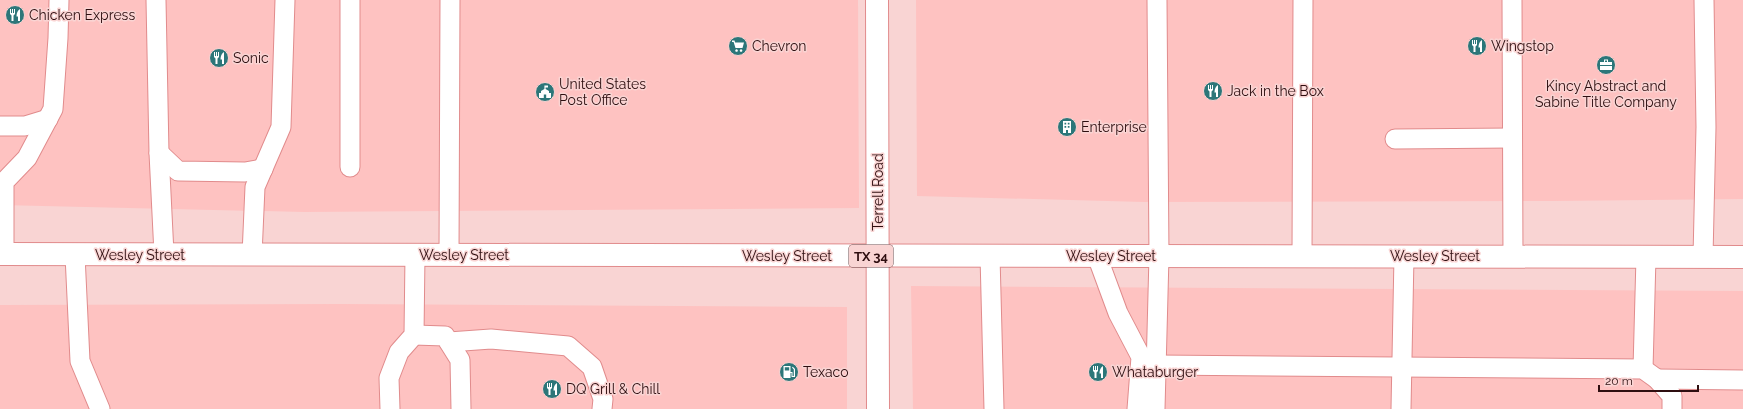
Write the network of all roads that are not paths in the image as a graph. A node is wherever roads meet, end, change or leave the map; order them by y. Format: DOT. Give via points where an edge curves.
graph roads {
  1 [pos="59,0"];
  2 [pos="156,0"];
  3 [pos="285,0"];
  4 [pos="350,0"];
  5 [pos="450,0"];
  6 [pos="877,0"];
  7 [pos="1157,0"];
  8 [pos="1303,0"];
  9 [pos="1512,0"];
  10 [pos="1704,0"];
  11 [pos="48,119"];
  12 [pos="0,126"];
  13 [pos="1512,138"];
  14 [pos="1395,139"];
  15 [pos="158,153"];
  16 [pos="350,167"];
  17 [pos="263,169"];
  18 [pos="2,180"];
  19 [pos="2,254"];
  20 [pos="164,254"];
  21 [pos="75,255"];
  22 [pos="252,255"];
  23 [pos="415,255"];
  24 [pos="448,255"];
  25 [pos="878,256"];
  26 [pos="990,256"];
  27 [pos="1097,256"];
  28 [pos="1160,256"];
  29 [pos="1302,256"];
  30 [pos="1404,256"];
  31 [pos="1513,256"];
  32 [pos="1646,257"];
  33 [pos="1703,257"];
  34 [pos="1743,257"];
  35 [pos="414,334"];
  36 [pos="449,342"];
  37 [pos="1156,365"];
  38 [pos="1402,366"];
  39 [pos="1650,374"];
  40 [pos="1743,380"];
  41 [pos="100,409"];
  42 [pos="390,409"];
  43 [pos="460,409"];
  44 [pos="602,409"];
  45 [pos="878,409"];
  46 [pos="994,409"];
  47 [pos="1137,409"];
  48 [pos="1155,409"];
  49 [pos="1401,409"];
  50 [pos="1672,409"];
  1 -- 11 [label="lane" via="52,109"];
  2 -- 15 [label="lane"];
  3 -- 17 [label="lane" via="281,127"];
  4 -- 16 [label="lane"];
  5 -- 24 [label="lane"];
  6 -- 25 [label="main road, Terrell Road"];
  7 -- 28 [label="lane"];
  8 -- 29 [label="lane"];
  9 -- 13 [label="lane"];
  10 -- 33 [label="lane" via="1706,127"];
  11 -- 12 [label="lane" via="25,126"];
  11 -- 18 [label="lane" via="27,158"];
  13 -- 14 [label="lane"];
  13 -- 31 [label="lane"];
  15 -- 17 [label="lane" via="178,171 245,172"];
  15 -- 20 [label="lane"];
  17 -- 22 [label="lane" via="255,187"];
  18 -- 19 [label="lane"];
  19 -- 21 [label="main road, Wesley Street / TX 34"];
  20 -- 21 [label="main road, Wesley Street / TX 34"];
  20 -- 22 [label="main road, Wesley Street / TX 34"];
  21 -- 41 [label="lane" via="80,361"];
  22 -- 23 [label="main road, Wesley Street / TX 34"];
  23 -- 24 [label="main road, Wesley Street / TX 34"];
  23 -- 35 [label="lane"];
  24 -- 25 [label="main road, Wesley Street / TX 34"];
  25 -- 26 [label="main road, Wesley Street / TX 34"];
  25 -- 45 [label="main road, Terrell Road"];
  26 -- 27 [label="main road, Wesley Street / TX 34"];
  26 -- 46 [label="lane"];
  27 -- 28 [label="main road, Wesley Street / TX 34"];
  27 -- 47 [label="lane" via="1118,313 1141,357"];
  28 -- 29 [label="main road, Wesley Street / TX 34"];
  28 -- 37 [label="lane"];
  29 -- 30 [label="main road, Wesley Street / TX 34"];
  30 -- 31 [label="main road, Wesley Street / TX 34"];
  30 -- 38 [label="lane"];
  31 -- 32 [label="main road, Wesley Street / TX 34"];
  32 -- 33 [label="main road, Wesley Street / TX 34"];
  32 -- 39 [label="lane"];
  33 -- 34 [label="main road, Wesley Street / TX 34"];
  35 -- 36 [label="lane" via="445,336"];
  35 -- 42 [label="lane" via="399,352 389,378"];
  36 -- 43 [label="lane" via="460,360"];
  36 -- 44 [label="lane" via="491,339 568,346 592,367 603,399"];
  37 -- 38 [label="lane"];
  37 -- 48 [label="lane"];
  38 -- 39 [label="lane"];
  38 -- 49 [label="lane"];
  39 -- 40 [label="lane"];
  39 -- 50 [label="lane" via="1672,396"];
}
